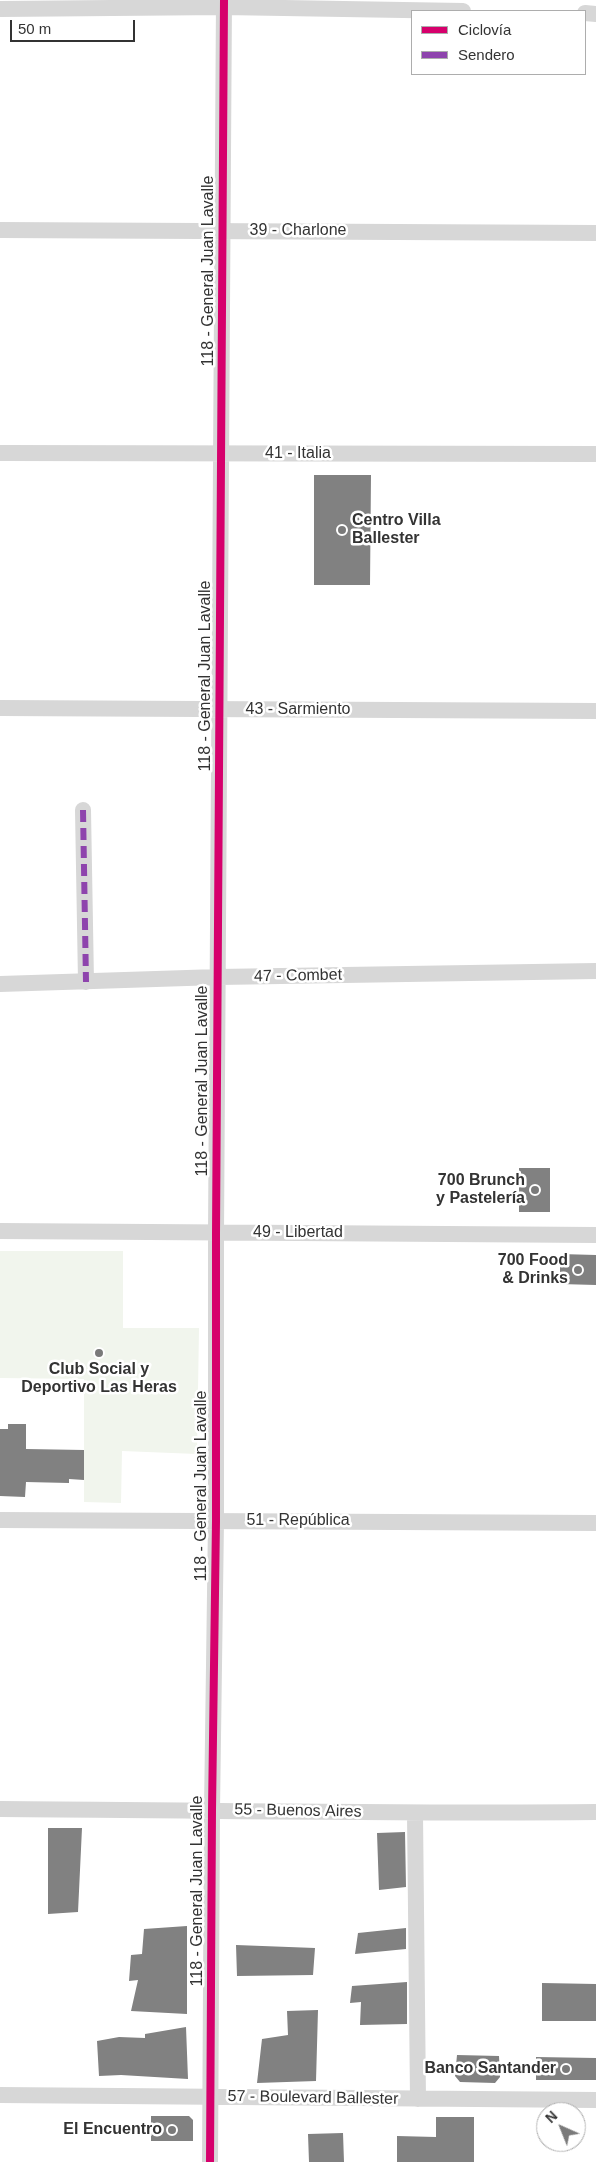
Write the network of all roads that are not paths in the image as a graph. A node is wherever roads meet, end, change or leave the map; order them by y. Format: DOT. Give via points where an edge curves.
graph roads {
  1 [pos="224,4"];
  2 [pos="0,9"];
  3 [pos="429,10"];
  4 [pos="0,230"];
  5 [pos="223,231"];
  6 [pos="596,234"];
  7 [pos="0,453"];
  8 [pos="221,454"];
  9 [pos="596,454"];
  10 [pos="0,708"];
  11 [pos="220,710"];
  12 [pos="596,711"];
  13 [pos="83,810"];
  14 [pos="596,971"];
  15 [pos="218,977"];
  16 [pos="86,982"];
  17 [pos="0,984"];
  18 [pos="0,1231"];
  19 [pos="216,1232"];
  20 [pos="596,1235"];
  21 [pos="0,1520"];
  22 [pos="216,1521"];
  23 [pos="596,1523"];
  24 [pos="0,1809"];
  25 [pos="212,1810"];
  26 [pos="596,1812"];
  27 [pos="415,1814"];
  28 [pos="0,2095"];
  29 [pos="210,2097"];
  30 [pos="418,2099"];
  31 [pos="596,2100"];
  32 [pos="210,2162"];
  1 -- 2 [label="street"];
  1 -- 3 [label="street"];
  1 -- 5 [label="street, 118 - General Juan Lavalle"];
  4 -- 5 [label="street, 39 - Charlone"];
  5 -- 6 [label="street, 39 - Charlone"];
  5 -- 8 [label="street, 118 - General Juan Lavalle"];
  7 -- 8 [label="street, 41 - Italia"];
  8 -- 9 [label="street, 41 - Italia"];
  8 -- 11 [label="street, 118 - General Juan Lavalle"];
  10 -- 11 [label="street, 43 - Sarmiento"];
  11 -- 12 [label="street, 43 - Sarmiento"];
  11 -- 15 [label="street, 118 - General Juan Lavalle"];
  13 -- 16 [label="street"];
  14 -- 15 [label="street, 47 - Combet"];
  15 -- 16 [label="street, 47 - Combet"];
  15 -- 19 [label="street, 118 - General Juan Lavalle"];
  16 -- 17 [label="street, 47 - Combet"];
  18 -- 19 [label="street, 49 - Libertad"];
  19 -- 20 [label="street, 49 - Libertad"];
  19 -- 22 [label="street, 118 - General Juan Lavalle"];
  21 -- 22 [label="street, 51 - República"];
  22 -- 23 [label="street, 51 - República"];
  22 -- 25 [label="street, 118 - General Juan Lavalle"];
  24 -- 25 [label="street, 55 - Buenos Aires"];
  25 -- 27 [label="street, 55 - Buenos Aires"];
  25 -- 29 [label="street, 118 - General Juan Lavalle"];
  26 -- 27 [label="street, 55 - Buenos Aires"];
  27 -- 30 [label="street"];
  28 -- 29 [label="street, 57 - Boulevard Ballester"];
  29 -- 30 [label="street, 57 - Boulevard Ballester"];
  29 -- 32 [label="street, 118 - General Juan Lavalle"];
  30 -- 31 [label="street, 57 - Boulevard Ballester"];
}
